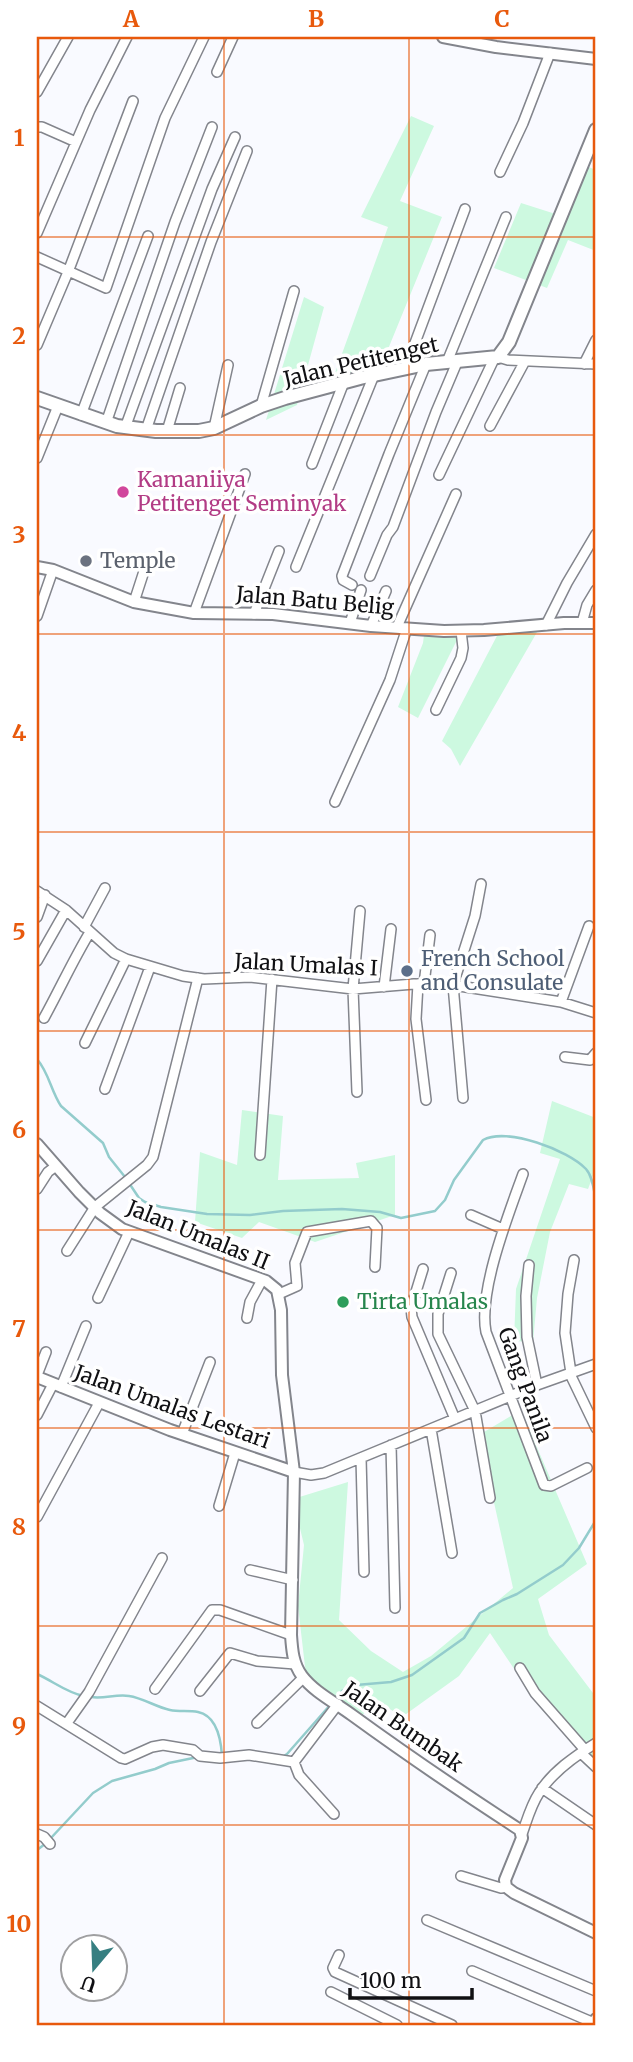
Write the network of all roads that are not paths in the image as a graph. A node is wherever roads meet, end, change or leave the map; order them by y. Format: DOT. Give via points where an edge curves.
graph roads {
  1 [pos="68,37"];
  2 [pos="127,37"];
  3 [pos="204,37"];
  4 [pos="233,37"];
  5 [pos="443,37"];
  6 [pos="462,39"];
  7 [pos="550,52"];
  8 [pos="596,59"];
  9 [pos="217,72"];
  10 [pos="37,92"];
  11 [pos="133,101"];
  12 [pos="37,127"];
  13 [pos="212,127"];
  14 [pos="596,130"];
  15 [pos="236,137"];
  16 [pos="76,142"];
  17 [pos="247,151"];
  18 [pos="500,172"];
  19 [pos="465,209"];
  20 [pos="506,217"];
  21 [pos="37,233"];
  22 [pos="148,236"];
  23 [pos="37,257"];
  24 [pos="68,272"];
  25 [pos="294,291"];
  26 [pos="596,340"];
  27 [pos="37,345"];
  28 [pos="496,358"];
  29 [pos="453,361"];
  30 [pos="525,361"];
  31 [pos="426,364"];
  32 [pos="584,364"];
  33 [pos="596,364"];
  34 [pos="228,365"];
  35 [pos="406,368"];
  36 [pos="374,375"];
  37 [pos="344,382"];
  38 [pos="180,388"];
  39 [pos="37,398"];
  40 [pos="58,406"];
  41 [pos="261,406"];
  42 [pos="81,415"];
  43 [pos="106,423"];
  44 [pos="491,426"];
  45 [pos="125,428"];
  46 [pos="214,428"];
  47 [pos="146,430"];
  48 [pos="167,431"];
  49 [pos="37,458"];
  50 [pos="312,464"];
  51 [pos="244,474"];
  52 [pos="439,475"];
  53 [pos="456,494"];
  54 [pos="596,534"];
  55 [pos="279,551"];
  56 [pos="147,562"];
  57 [pos="37,567"];
  58 [pos="296,567"];
  59 [pos="53,570"];
  60 [pos="370,576"];
  61 [pos="352,585"];
  62 [pos="361,590"];
  63 [pos="596,590"];
  64 [pos="386,591"];
  65 [pos="134,602"];
  66 [pos="194,613"];
  67 [pos="254,614"];
  68 [pos="37,616"];
  69 [pos="350,623"];
  70 [pos="582,623"];
  71 [pos="596,623"];
  72 [pos="546,625"];
  73 [pos="371,626"];
  74 [pos="402,628"];
  75 [pos="461,631"];
  76 [pos="436,710"];
  77 [pos="335,802"];
  78 [pos="481,884"];
  79 [pos="105,888"];
  80 [pos="41,893"];
  81 [pos="66,910"];
  82 [pos="360,911"];
  83 [pos="37,917"];
  84 [pos="589,926"];
  85 [pos="87,929"];
  86 [pos="391,929"];
  87 [pos="430,935"];
  88 [pos="126,960"];
  89 [pos="37,961"];
  90 [pos="150,967"];
  91 [pos="198,978"];
  92 [pos="272,979"];
  93 [pos="421,984"];
  94 [pos="453,985"];
  95 [pos="384,986"];
  96 [pos="354,989"];
  97 [pos="561,1002"];
  98 [pos="596,1013"];
  99 [pos="44,1018"];
  100 [pos="85,1043"];
  101 [pos="596,1053"];
  102 [pos="565,1057"];
  103 [pos="105,1089"];
  104 [pos="358,1092"];
  105 [pos="463,1098"];
  106 [pos="426,1100"];
  107 [pos="37,1146"];
  108 [pos="260,1155"];
  109 [pos="56,1166"];
  110 [pos="523,1174"];
  111 [pos="37,1189"];
  112 [pos="95,1207"];
  113 [pos="471,1215"];
  114 [pos="503,1229"];
  115 [pos="129,1232"];
  116 [pos="66,1251"];
  117 [pos="574,1260"];
  118 [pos="528,1265"];
  119 [pos="375,1267"];
  120 [pos="423,1269"];
  121 [pos="451,1273"];
  122 [pos="262,1280"];
  123 [pos="279,1294"];
  124 [pos="98,1298"];
  125 [pos="247,1318"];
  126 [pos="86,1326"];
  127 [pos="46,1352"];
  128 [pos="210,1362"];
  129 [pos="596,1364"];
  130 [pos="571,1373"];
  131 [pos="37,1376"];
  132 [pos="537,1385"];
  133 [pos="57,1386"];
  134 [pos="511,1397"];
  135 [pos="99,1403"];
  136 [pos="475,1411"];
  137 [pos="37,1415"];
  138 [pos="455,1419"];
  139 [pos="596,1428"];
  140 [pos="431,1429"];
  141 [pos="182,1434"];
  142 [pos="391,1445"];
  143 [pos="236,1452"];
  144 [pos="361,1458"];
  145 [pos="587,1468"];
  146 [pos="294,1472"];
  147 [pos="490,1498"];
  148 [pos="219,1506"];
  149 [pos="37,1517"];
  150 [pos="452,1553"];
  151 [pos="162,1558"];
  152 [pos="250,1570"];
  153 [pos="364,1572"];
  154 [pos="292,1580"];
  155 [pos="395,1608"];
  156 [pos="291,1635"];
  157 [pos="295,1664"];
  158 [pos="520,1668"];
  159 [pos="303,1678"];
  160 [pos="155,1689"];
  161 [pos="200,1691"];
  162 [pos="338,1704"];
  163 [pos="37,1706"];
  164 [pos="66,1723"];
  165 [pos="257,1723"];
  166 [pos="596,1743"];
  167 [pos="583,1752"];
  168 [pos="294,1762"];
  169 [pos="596,1767"];
  170 [pos="542,1788"];
  171 [pos="334,1814"];
  172 [pos="596,1825"];
  173 [pos="37,1834"];
  174 [pos="522,1834"];
  175 [pos="50,1844"];
  176 [pos="461,1876"];
  177 [pos="506,1887"];
  178 [pos="427,1920"];
  179 [pos="596,1933"];
  180 [pos="339,1955"];
  181 [pos="472,1971"];
  182 [pos="596,1990"];
  183 [pos="331,1992"];
  184 [pos="594,2022"];
  185 [pos="397,2025"];
  186 [pos="453,2025"];
  1 -- 10 [label="street"];
  2 -- 16 [label="street"];
  3 -- 24 [label="street" via="165,118 106,288"];
  4 -- 9 [label="street"];
  5 -- 6 [label="street"];
  6 -- 7 [label="street"];
  7 -- 8 [label="street"];
  7 -- 18 [label="street"];
  11 -- 24 [label="street"];
  12 -- 16 [label="street"];
  13 -- 43 [label="street"];
  14 -- 28 [label="main road" via="509,342"];
  15 -- 45 [label="street" via="212,189"];
  16 -- 21 [label="street"];
  17 -- 47 [label="street"];
  19 -- 35 [label="street"];
  20 -- 29 [label="street"];
  22 -- 42 [label="street"];
  23 -- 24 [label="street"];
  24 -- 27 [label="street"];
  25 -- 41 [label="street"];
  26 -- 32 [label="street"];
  28 -- 29 [label="main road, Jalan Petitenget"];
  28 -- 30 [label="street"];
  28 -- 52 [label="street"];
  29 -- 31 [label="main road, Jalan Petitenget"];
  29 -- 60 [label="street" via="393,527"];
  30 -- 32 [label="street"];
  30 -- 44 [label="street"];
  31 -- 35 [label="main road, Jalan Petitenget"];
  31 -- 61 [label="street" via="342,576"];
  32 -- 33 [label="street"];
  34 -- 46 [label="street"];
  35 -- 36 [label="main road, Jalan Petitenget"];
  36 -- 37 [label="main road, Jalan Petitenget"];
  36 -- 58 [label="street"];
  37 -- 41 [label="main road, Jalan Petitenget"];
  37 -- 50 [label="street"];
  38 -- 48 [label="street"];
  39 -- 40 [label="main road, Jalan Petitenget"];
  40 -- 42 [label="main road, Jalan Petitenget"];
  40 -- 49 [label="street"];
  41 -- 46 [label="main road, Jalan Petitenget"];
  42 -- 43 [label="main road, Jalan Petitenget"];
  43 -- 45 [label="main road, Jalan Petitenget"];
  45 -- 47 [label="main road, Jalan Petitenget"];
  46 -- 48 [label="main road, Jalan Petitenget"];
  47 -- 48 [label="main road, Jalan Petitenget"];
  51 -- 66 [label="street"];
  53 -- 74 [label="street"];
  54 -- 72 [label="street"];
  55 -- 67 [label="street"];
  56 -- 65 [label="street"];
  57 -- 59 [label="street, Jalan Batu Belig"];
  59 -- 65 [label="street, Jalan Batu Belig"];
  59 -- 68 [label="street"];
  62 -- 69 [label="street"];
  63 -- 70 [label="street"];
  64 -- 73 [label="street"];
  65 -- 66 [label="street, Jalan Batu Belig"];
  66 -- 67 [label="street, Jalan Batu Belig"];
  67 -- 69 [label="street, Jalan Batu Belig"];
  69 -- 73 [label="street, Jalan Batu Belig"];
  70 -- 71 [label="street, Jalan Batu Belig"];
  70 -- 72 [label="street, Jalan Batu Belig"];
  72 -- 75 [label="street, Jalan Batu Belig"];
  73 -- 74 [label="street, Jalan Batu Belig"];
  74 -- 75 [label="street, Jalan Batu Belig"];
  74 -- 77 [label="street" via="390,680"];
  75 -- 76 [label="street" via="461,658"];
  78 -- 94 [label="street"];
  79 -- 85 [label="street"];
  80 -- 81 [label="street, Jalan Umalas I"];
  80 -- 83 [label="street"];
  81 -- 85 [label="street, Jalan Umalas I"];
  81 -- 89 [label="street"];
  82 -- 96 [label="street"];
  84 -- 97 [label="street"];
  85 -- 88 [label="street, Jalan Umalas I"];
  85 -- 99 [label="street"];
  86 -- 95 [label="street"];
  87 -- 93 [label="street"];
  88 -- 90 [label="street, Jalan Umalas I"];
  88 -- 100 [label="street"];
  90 -- 91 [label="street, Jalan Umalas I"];
  90 -- 103 [label="street"];
  91 -- 92 [label="street, Jalan Umalas I"];
  91 -- 112 [label="street" via="153,1157"];
  92 -- 96 [label="street, Jalan Umalas I"];
  92 -- 108 [label="street"];
  93 -- 94 [label="street, Jalan Umalas I"];
  93 -- 95 [label="street, Jalan Umalas I"];
  93 -- 106 [label="street" via="416,1019"];
  94 -- 97 [label="street, Jalan Umalas I"];
  94 -- 105 [label="street"];
  95 -- 96 [label="street, Jalan Umalas I"];
  96 -- 104 [label="street"];
  97 -- 98 [label="street, Jalan Umalas I"];
  101 -- 102 [label="street" via="590,1060"];
  107 -- 109 [label="street, Jalan Umalas II"];
  109 -- 111 [label="street"];
  109 -- 112 [label="street, Jalan Umalas II"];
  110 -- 114 [label="street, Gang Panila"];
  112 -- 115 [label="street, Jalan Umalas II"];
  112 -- 116 [label="street"];
  113 -- 114 [label="street"];
  114 -- 134 [label="street, Gang Panila" via="484,1325"];
  115 -- 122 [label="street, Jalan Umalas II"];
  115 -- 124 [label="street"];
  117 -- 130 [label="street" via="565,1333"];
  118 -- 132 [label="street" via="527,1337"];
  119 -- 123 [label="street" via="377,1228 371,1221 307,1232 295,1264 297,1286"];
  120 -- 138 [label="street" via="412,1317"];
  121 -- 136 [label="street" via="438,1314 438,1334"];
  122 -- 123 [label="street, Jalan Umalas II"];
  122 -- 125 [label="street"];
  123 -- 146 [label="street, Jalan Umalas II" via="282,1375"];
  126 -- 133 [label="street"];
  127 -- 131 [label="street"];
  128 -- 141 [label="street"];
  129 -- 130 [label="street"];
  130 -- 132 [label="street"];
  130 -- 139 [label="street"];
  131 -- 133 [label="street, Jalan Umalas Lestari"];
  132 -- 134 [label="street"];
  133 -- 135 [label="street, Jalan Umalas Lestari"];
  133 -- 137 [label="street"];
  134 -- 136 [label="street"];
  134 -- 145 [label="street, Gang Panila" via="545,1485"];
  135 -- 141 [label="street, Jalan Umalas Lestari"];
  135 -- 149 [label="street"];
  136 -- 138 [label="street"];
  136 -- 147 [label="street"];
  138 -- 140 [label="street"];
  140 -- 142 [label="street"];
  140 -- 150 [label="street"];
  141 -- 143 [label="street, Jalan Umalas Lestari"];
  142 -- 144 [label="street"];
  142 -- 155 [label="street"];
  143 -- 146 [label="street, Jalan Umalas Lestari"];
  143 -- 148 [label="street"];
  144 -- 146 [label="street" via="324,1473"];
  144 -- 153 [label="street"];
  146 -- 154 [label="street, Jalan Bumbak"];
  151 -- 164 [label="street" via="89,1692"];
  152 -- 154 [label="street"];
  154 -- 156 [label="street, Jalan Bumbak"];
  156 -- 157 [label="street, Jalan Bumbak"];
  156 -- 160 [label="street" via="212,1610"];
  157 -- 159 [label="street, Jalan Bumbak"];
  157 -- 161 [label="street" via="230,1653"];
  158 -- 167 [label="street"];
  159 -- 162 [label="street, Jalan Bumbak"];
  159 -- 165 [label="street"];
  162 -- 168 [label="street"];
  162 -- 174 [label="street, Jalan Bumbak"];
  163 -- 164 [label="street"];
  164 -- 168 [label="street" via="125,1759 157,1745 220,1758 249,1755"];
  166 -- 167 [label="street"];
  167 -- 169 [label="street"];
  167 -- 170 [label="street"];
  168 -- 171 [label="street" via="299,1775"];
  170 -- 172 [label="street"];
  170 -- 174 [label="street"];
  173 -- 175 [label="street"];
  174 -- 177 [label="street"];
  176 -- 177 [label="street"];
  177 -- 179 [label="street"];
  178 -- 182 [label="street"];
  180 -- 186 [label="street" via="335,1972"];
  181 -- 184 [label="street"];
  183 -- 185 [label="street"];
}
